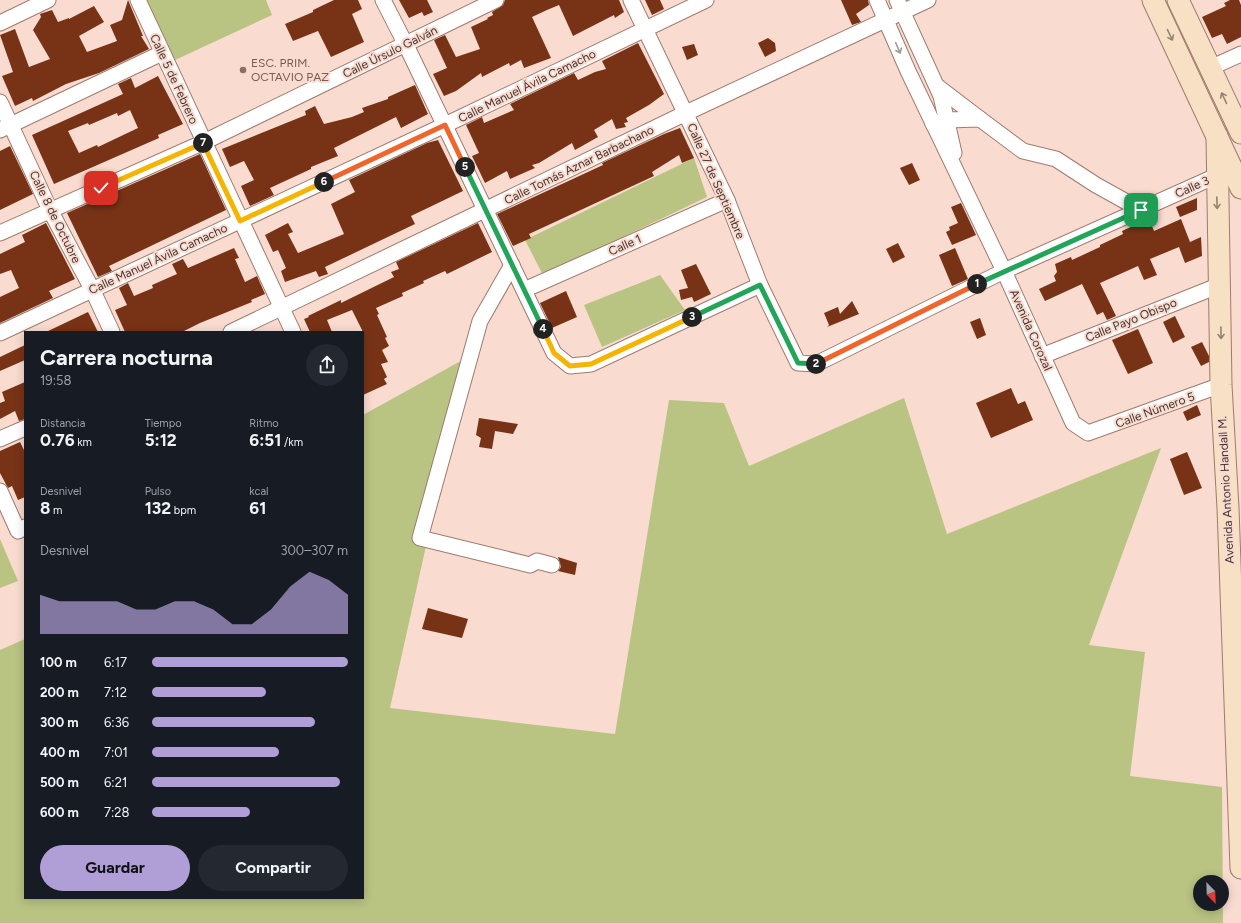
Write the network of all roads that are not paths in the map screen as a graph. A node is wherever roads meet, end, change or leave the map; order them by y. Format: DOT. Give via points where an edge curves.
graph roads {
  1 [pos="48,0"];
  2 [pos="138,0"];
  3 [pos="383,0"];
  4 [pos="496,0"];
  5 [pos="631,0"];
  6 [pos="706,0"];
  7 [pos="877,0"];
  8 [pos="928,0"];
  9 [pos="1153,0"];
  10 [pos="1178,0"];
  11 [pos="899,6"];
  12 [pos="886,20"];
  13 [pos="0,23"];
  14 [pos="645,30"];
  15 [pos="406,45"];
  16 [pos="162,53"];
  17 [pos="1241,54"];
  18 [pos="1210,68"];
  19 [pos="937,86"];
  20 [pos="0,102"];
  21 [pos="686,113"];
  22 [pos="980,119"];
  23 [pos="940,122"];
  24 [pos="445,125"];
  25 [pos="6,127"];
  26 [pos="1241,134"];
  27 [pos="1217,136"];
  28 [pos="204,142"];
  29 [pos="1216,176"];
  30 [pos="1241,188"];
  31 [pos="727,200"];
  32 [pos="50,210"];
  33 [pos="486,210"];
  34 [pos="1141,210"];
  35 [pos="240,221"];
  36 [pos="0,233"];
  37 [pos="512,265"];
  38 [pos="1004,271"];
  39 [pos="760,285"];
  40 [pos="1220,285"];
  41 [pos="92,289"];
  42 [pos="524,290"];
  43 [pos="281,308"];
  44 [pos="112,331"];
  45 [pos="234,331"];
  46 [pos="292,331"];
  47 [pos="0,333"];
  48 [pos="1042,356"];
  49 [pos="798,363"];
  50 [pos="1221,385"];
  51 [pos="24,428"];
  52 [pos="1088,433"];
  53 [pos="0,439"];
  54 [pos="0,491"];
  55 [pos="1235,505"];
  56 [pos="22,529"];
  57 [pos="1235,532"];
  58 [pos="552,565"];
  59 [pos="1237,624"];
  60 [pos="1238,709"];
  61 [pos="1239,781"];
  62 [pos="1241,868"];
  1 -- 13 [label="street"];
  2 -- 16 [label="street, Calle 5 de Febrero"];
  3 -- 15 [label="street"];
  4 -- 15 [label="street, Calle Úrsulo Galván"];
  5 -- 14 [label="street, Calle 27 de Septiembre"];
  6 -- 14 [label="street, Calle Manuel Ávila Camacho"];
  7 -- 12 [label="street, Avenida Corozal"];
  8 -- 11 [label="street, Calle Tomás Aznar Barbachano"];
  9 -- 27 [label="street, one-way"];
  10 -- 18 [label="street"];
  11 -- 12 [label="street, Calle Tomás Aznar Barbachano"];
  11 -- 19 [label="street, Avenida Corozal"];
  12 -- 21 [label="street, Calle Tomás Aznar Barbachano"];
  12 -- 23 [label="street, Avenida Corozal, one-way"];
  14 -- 21 [label="street, Calle 27 de Septiembre"];
  14 -- 24 [label="street, Calle Manuel Ávila Camacho"];
  15 -- 24 [label="street"];
  15 -- 28 [label="street, Calle Úrsulo Galván"];
  16 -- 25 [label="street"];
  16 -- 28 [label="street, Calle 5 de Febrero"];
  17 -- 18 [label="street"];
  26 -- 18 [label="street, one-way"];
  19 -- 22 [label="street"];
  19 -- 23 [label="street, Avenida Corozal" via="941,96"];
  20 -- 25 [label="street, Calle 8 de Octubre"];
  21 -- 31 [label="street, Calle 27 de Septiembre"];
  21 -- 33 [label="street, Calle Tomás Aznar Barbachano"];
  22 -- 23 [label="street"];
  22 -- 34 [label="street" via="1023,151 1056,159 1096,186"];
  23 -- 38 [label="street, Avenida Corozal" via="959,178"];
  24 -- 33 [label="street"];
  24 -- 35 [label="street, Calle Manuel Ávila Camacho"];
  25 -- 32 [label="street, Calle 8 de Octubre"];
  27 -- 29 [label="street, Avenida Antonio Handall M."];
  27 -- 30 [label="street"];
  28 -- 32 [label="street, Calle Úrsulo Galván"];
  28 -- 35 [label="street, Calle 5 de Febrero"];
  29 -- 34 [label="street, Calle 3"];
  29 -- 40 [label="street, Avenida Antonio Handall M., one-way"];
  31 -- 39 [label="street, Calle 27 de Septiembre"];
  31 -- 42 [label="street, Calle 1"];
  32 -- 36 [label="street, Calle Úrsulo Galván"];
  32 -- 41 [label="street, Calle 8 de Octubre"];
  33 -- 37 [label="street"];
  33 -- 43 [label="street, Calle Tomás Aznar Barbachano"];
  34 -- 38 [label="street, Calle 3"];
  35 -- 41 [label="street, Calle Manuel Ávila Camacho"];
  35 -- 43 [label="street, Calle 5 de Febrero"];
  37 -- 42 [label="street"];
  37 -- 58 [label="street" via="480,321 420,538 530,565 538,561"];
  38 -- 48 [label="street, Avenida Corozal"];
  38 -- 49 [label="street, Calle 3" via="816,364"];
  39 -- 42 [label="street" via="591,364 570,366 554,353"];
  39 -- 49 [label="street, Calle 27 de Septiembre"];
  40 -- 48 [label="street, Calle Payo Obispo"];
  40 -- 50 [label="street, Avenida Antonio Handall M., one-way"];
  41 -- 44 [label="street, Calle 8 de Octubre"];
  41 -- 47 [label="street, Calle Manuel Ávila Camacho"];
  43 -- 45 [label="street, Calle Tomás Aznar Barbachano"];
  43 -- 46 [label="street, Calle 5 de Febrero"];
  48 -- 52 [label="street, Avenida Corozal" via="1073,423"];
  50 -- 52 [label="street, Calle Número 5"];
  50 -- 55 [label="street, Avenida Antonio Handall M."];
  51 -- 53 [label="street"];
  54 -- 56 [label="street"];
  55 -- 57 [label="street, Avenida Antonio Handall M."];
  57 -- 59 [label="street, Avenida Antonio Handall M."];
  59 -- 60 [label="street, Avenida Antonio Handall M."];
  60 -- 61 [label="street, Avenida Antonio Handall M."];
  61 -- 62 [label="street, Avenida Antonio Handall M."];
}
